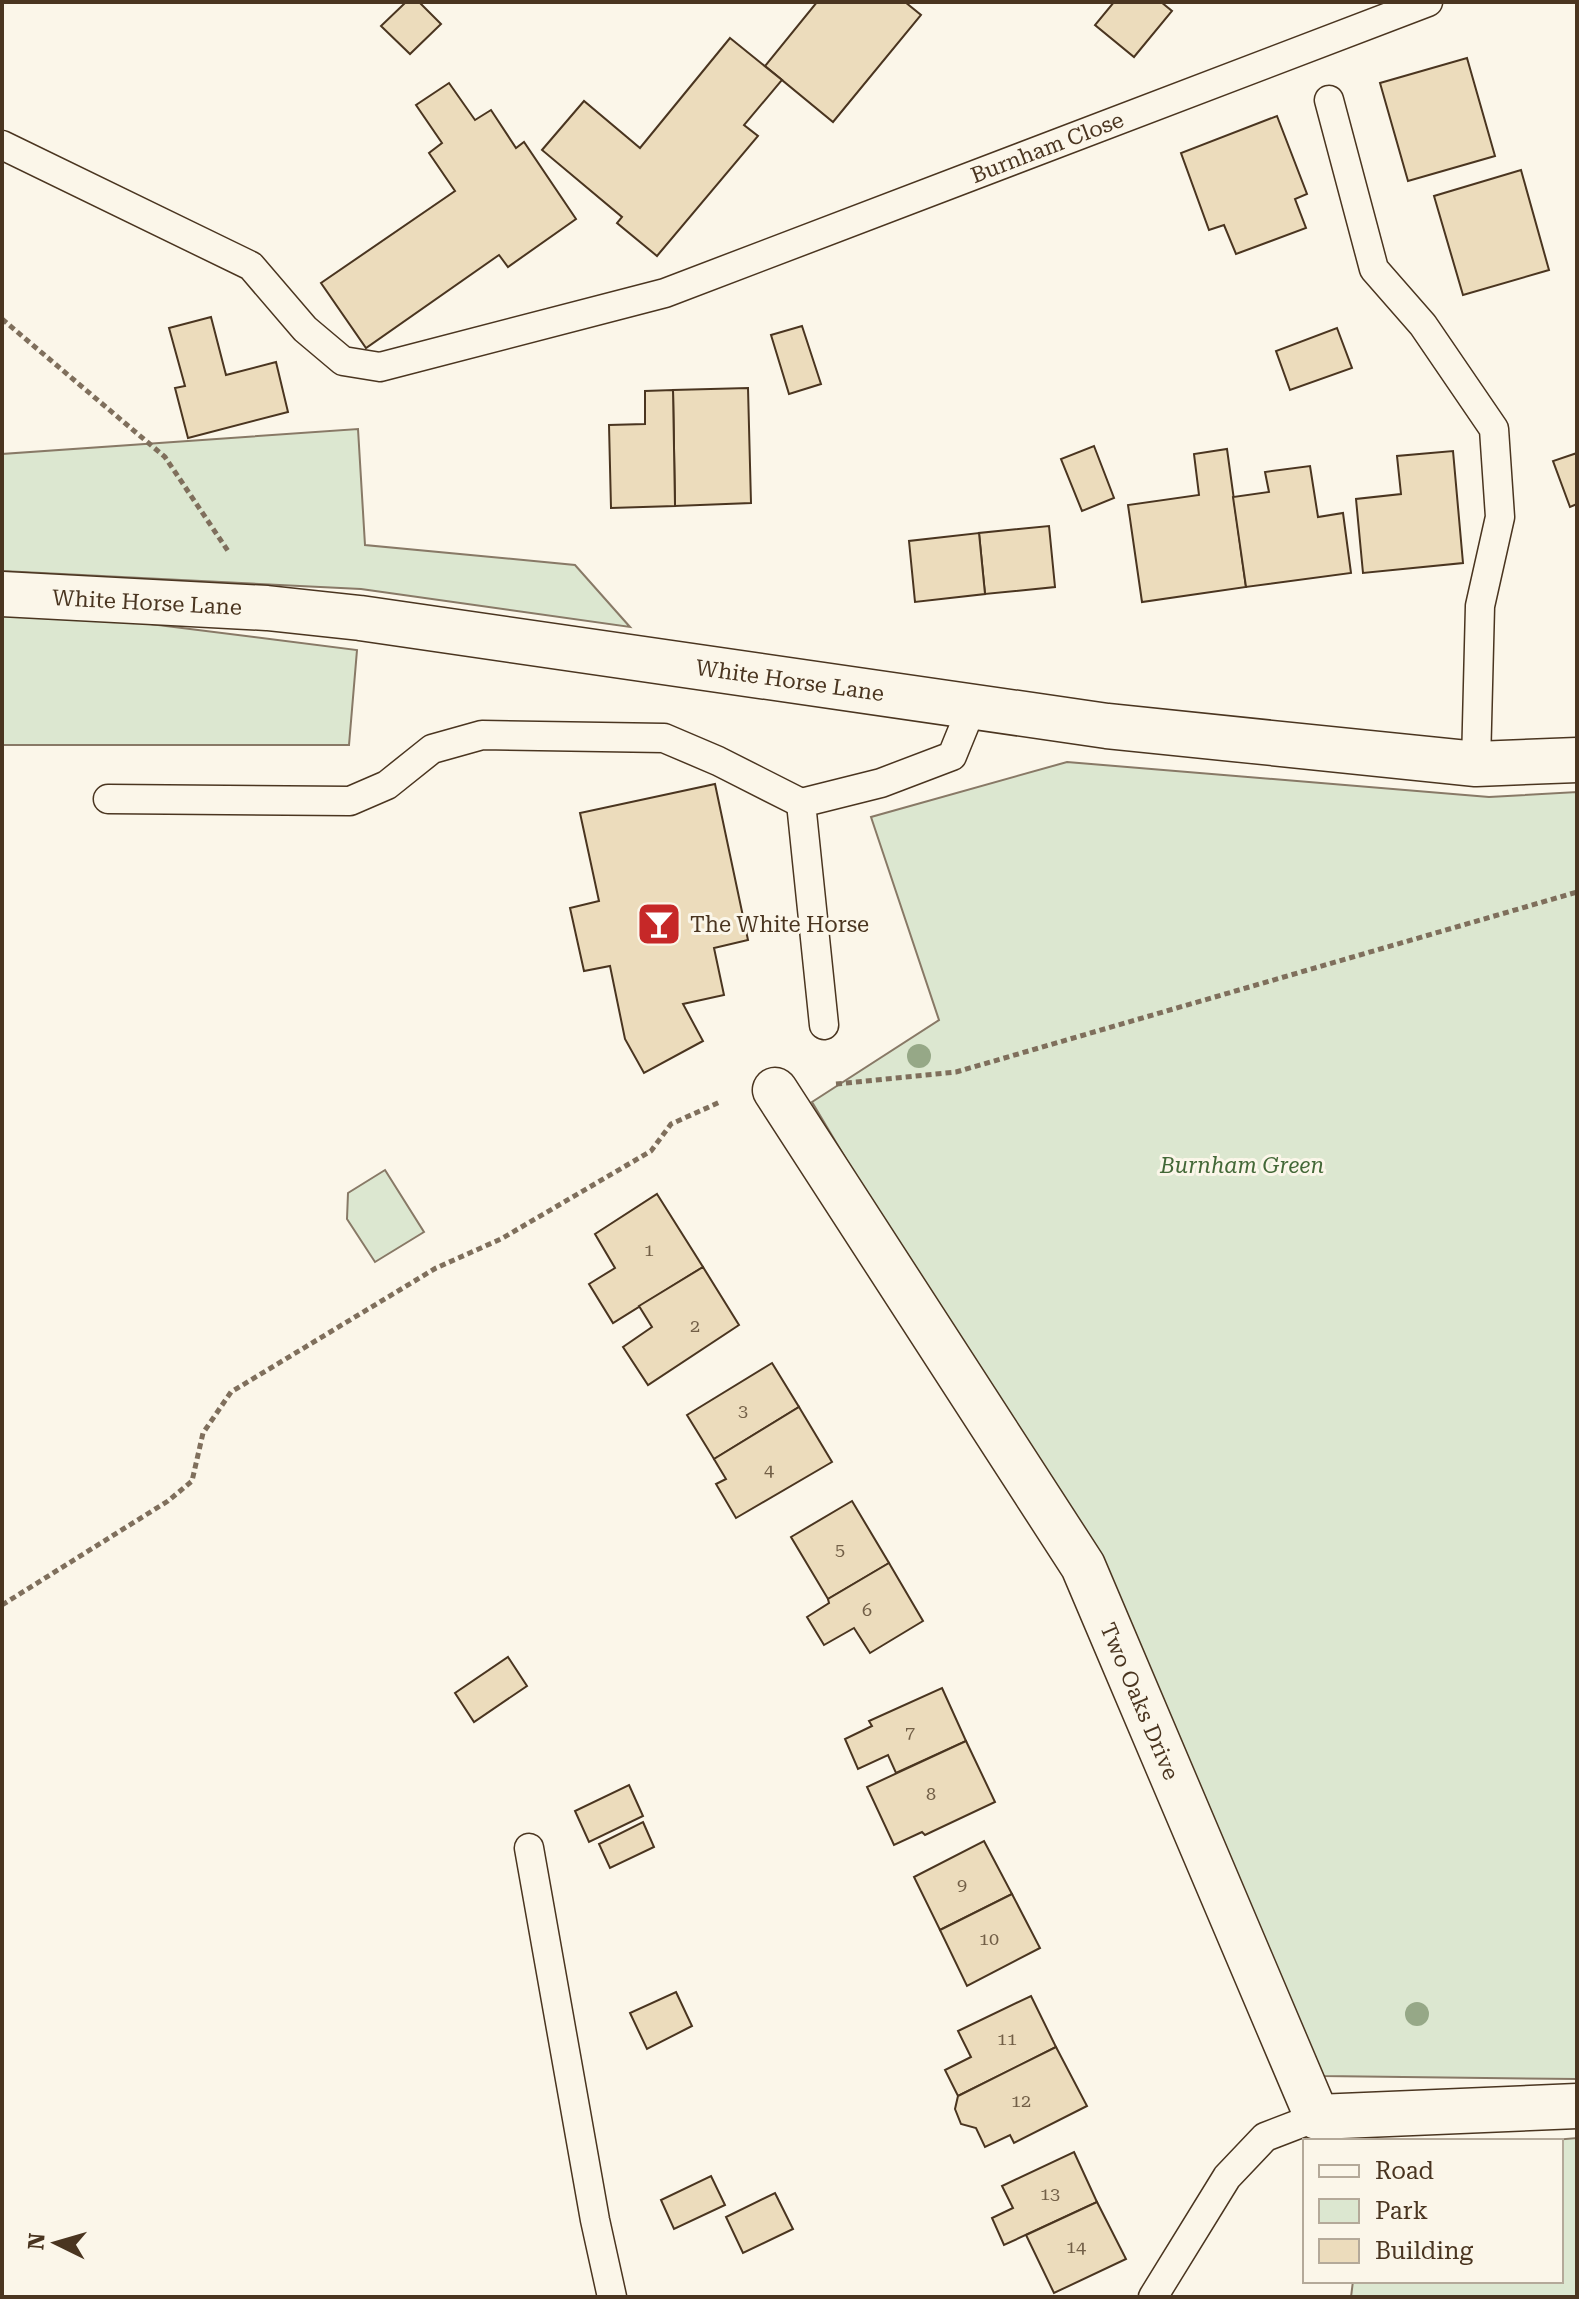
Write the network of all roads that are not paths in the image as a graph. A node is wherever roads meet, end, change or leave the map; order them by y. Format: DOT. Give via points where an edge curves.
graph roads {
  1 [pos="1428,2"];
  2 [pos="1329,100"];
  3 [pos="2,145"];
  4 [pos="2,594"];
  5 [pos="972,707"];
  6 [pos="1577,760"];
  7 [pos="1476,764"];
  8 [pos="108,799"];
  9 [pos="801,803"];
  10 [pos="824,1025"];
  11 [pos="775,1090"];
  12 [pos="529,1848"];
  13 [pos="1577,2106"];
  14 [pos="1317,2117"];
  15 [pos="612,2297"];
  16 [pos="1153,2297"];
  1 -- 3 [label="lane, Burnham Close" via="665,293 380,367 343,361 305,329 251,266"];
  2 -- 7 [label="lane" via="1374,269 1423,325 1494,429 1500,517 1480,606"];
  4 -- 5 [label="street, White Horse Lane" via="360,618"];
  5 -- 7 [label="street, White Horse Lane"];
  5 -- 9 [label="lane" via="952,756 881,783"];
  6 -- 7 [label="street, White Horse Lane"];
  8 -- 9 [label="lane" via="350,801 387,785 432,749 482,735 664,738"];
  9 -- 10 [label="lane"];
  11 -- 14 [label="street, Two Oaks Drive" via="1083,1566"];
  12 -- 15 [label="lane"];
  13 -- 14 [label="street"];
  14 -- 16 [label="lane" via="1265,2137 1227,2177"];
}
